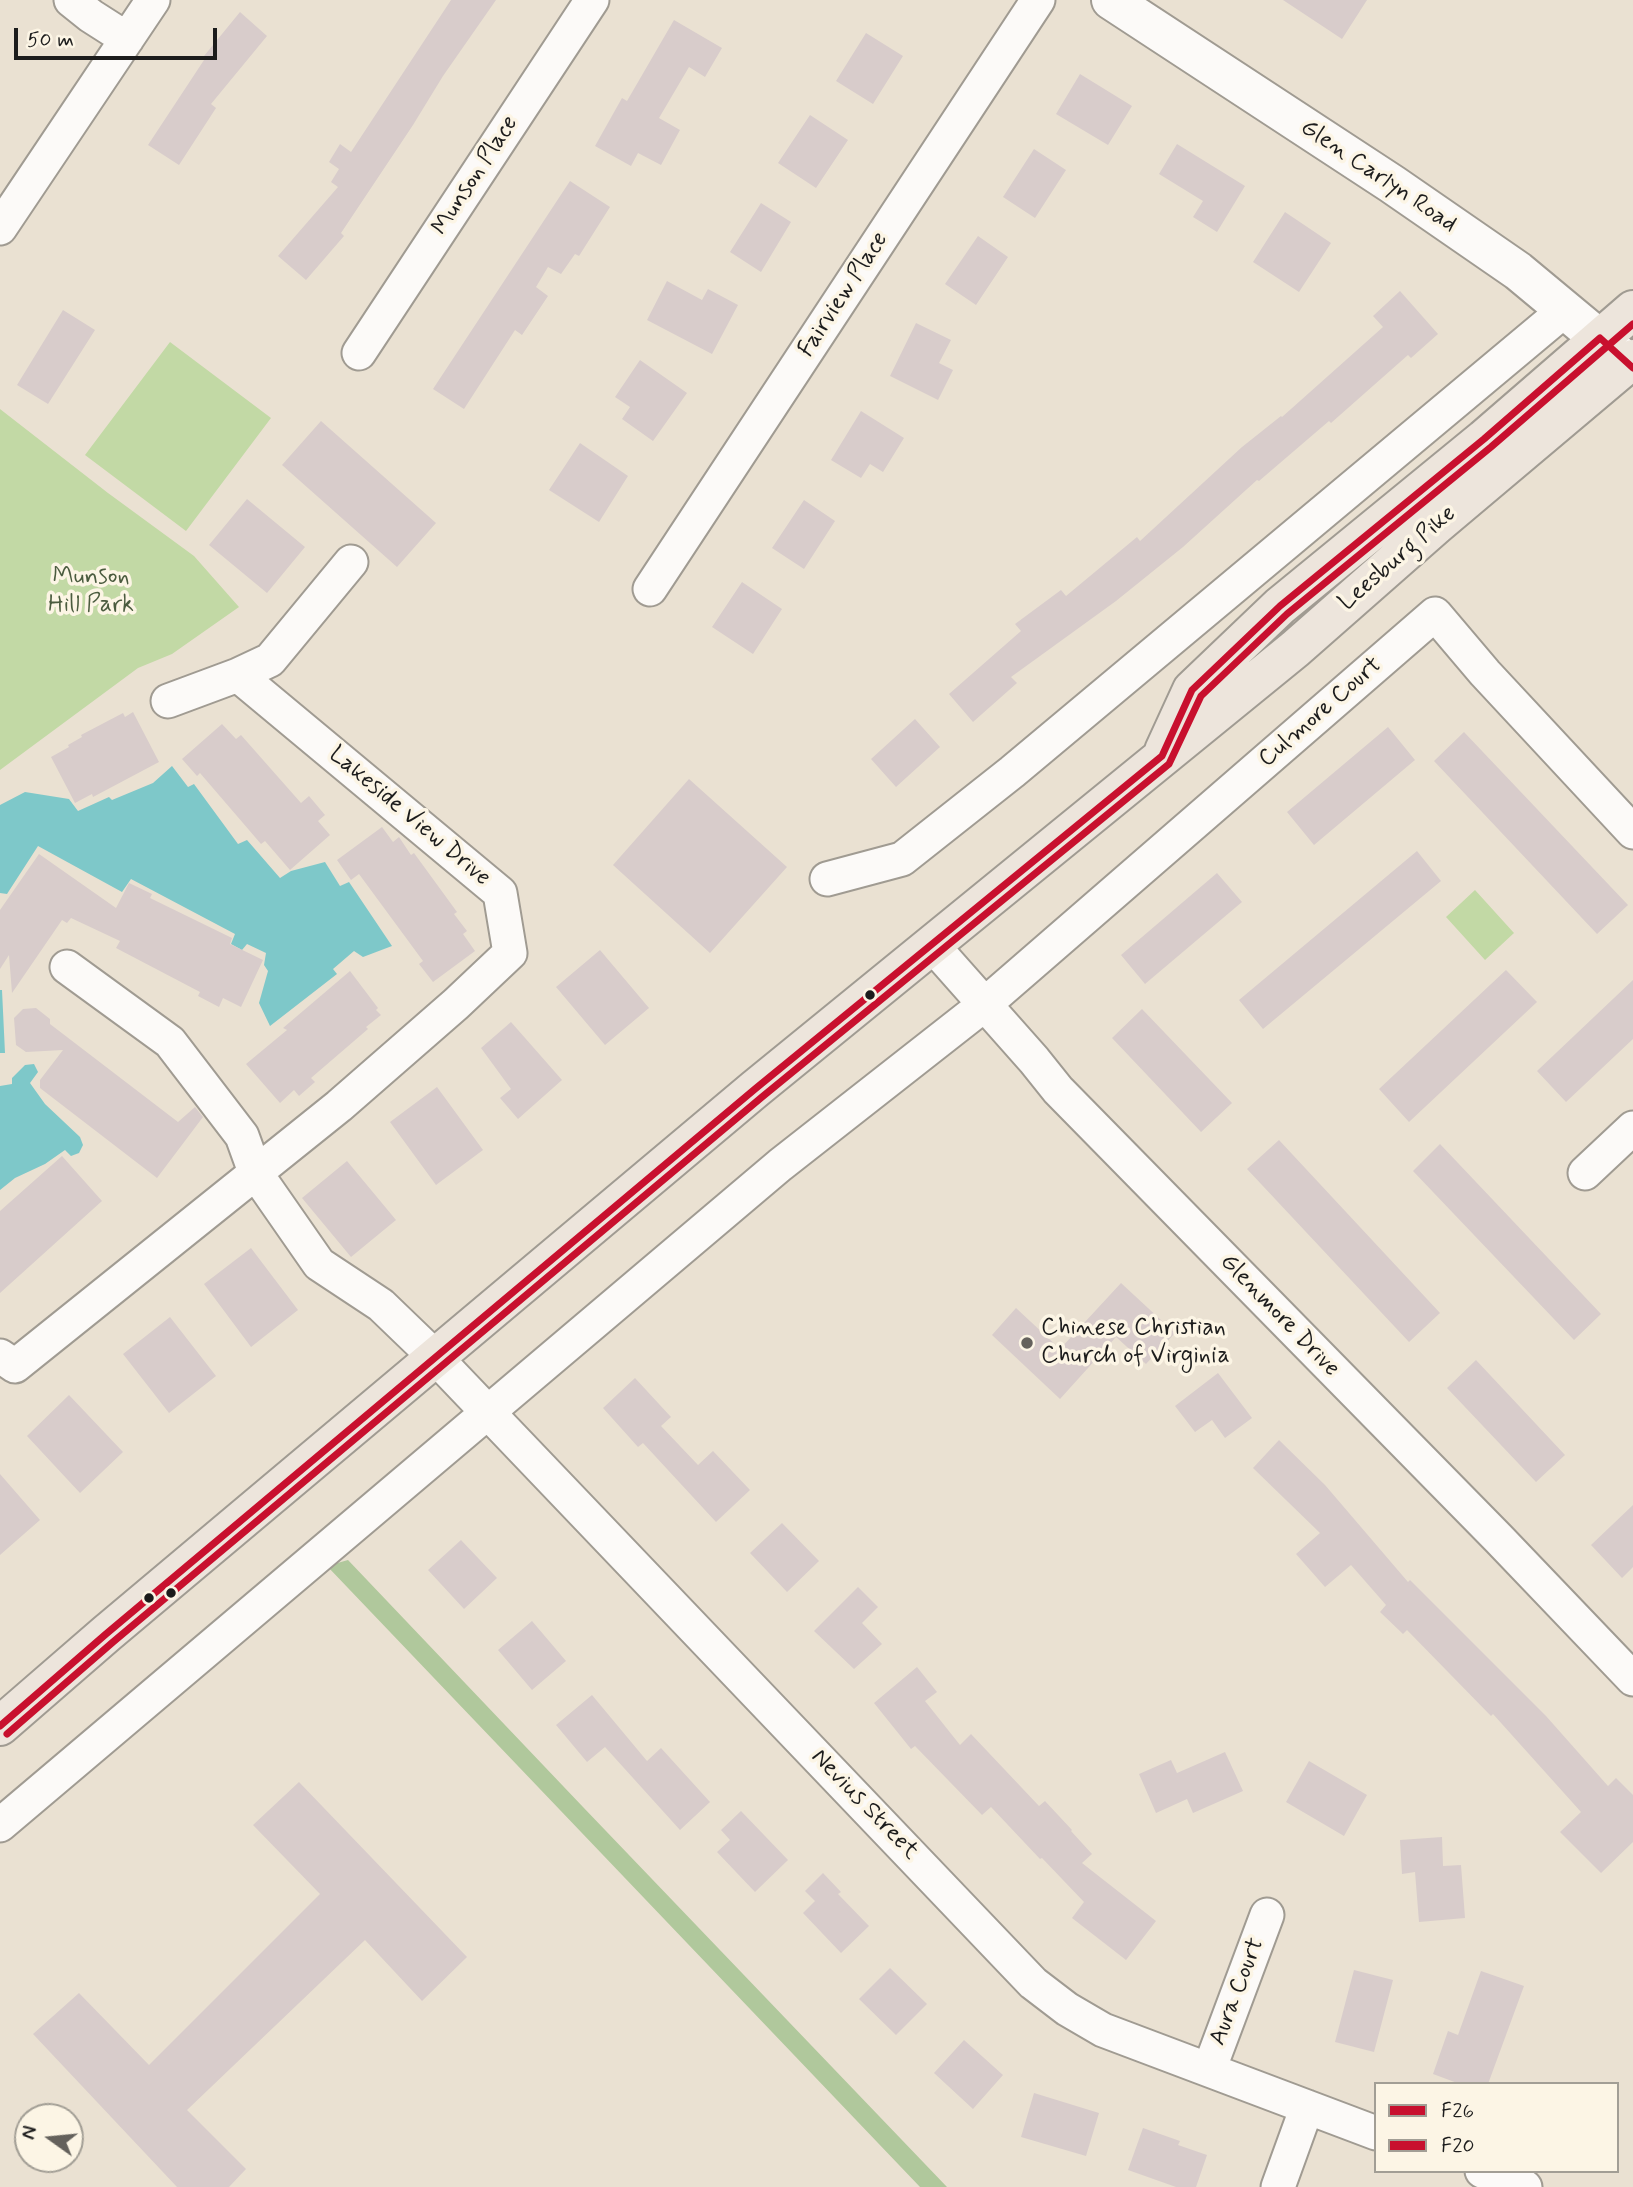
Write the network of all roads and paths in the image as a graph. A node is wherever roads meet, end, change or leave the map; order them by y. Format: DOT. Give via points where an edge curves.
graph roads {
  1 [pos="71,0"];
  2 [pos="153,0"];
  3 [pos="592,0"];
  4 [pos="1038,0"];
  5 [pos="1111,0"];
  6 [pos="127,39"];
  7 [pos="0,228"];
  8 [pos="1566,309"];
  9 [pos="1633,310"];
  10 [pos="1600,338"];
  11 [pos="359,353"];
  12 [pos="1631,363"];
  13 [pos="351,562"];
  14 [pos="650,589"];
  15 [pos="238,675"];
  16 [pos="168,701"];
  17 [pos="1161,756"];
  18 [pos="1633,832"];
  19 [pos="827,879"];
  20 [pos="933,946"];
  21 [pos="67,967"];
  22 [pos="984,1005"];
  23 [pos="1633,1128"];
  24 [pos="255,1172"];
  25 [pos="1585,1173"];
  26 [pos="0,1356"];
  27 [pos="435,1357"];
  28 [pos="487,1412"];
  29 [pos="1628,1663"];
  30 [pos="0,1726"];
  31 [pos="0,1825"];
  32 [pos="1267,1915"];
  33 [pos="1209,2070"];
  34 [pos="1307,2107"];
  35 [pos="1374,2132"];
  36 [pos="1487,2173"];
  37 [pos="1278,2187"];
  38 [pos="1525,2187"];
  1 -- 6 [label="street"];
  2 -- 6 [label="street"];
  3 -- 11 [label="street, Munson Place"];
  4 -- 14 [label="street, Fairview Place"];
  5 -- 8 [label="street, Glen Carlyn Road" via="1382,178"];
  6 -- 7 [label="street"];
  8 -- 10 [label="street, Glen Carlyn Road"];
  8 -- 19 [label="street" via="902,859"];
  9 -- 10 [label="main road, Leesburg Pike"];
  10 -- 12 [label="street, Glen Carlyn Road"];
  10 -- 17 [label="main road, Leesburg Pike" via="1280,606 1211,671 1192,690"];
  12 -- 17 [label="main road, Leesburg Pike" via="1295,649"];
  13 -- 15 [label="street" via="270,660"];
  15 -- 16 [label="street"];
  15 -- 24 [label="street, Lakeside View Drive" via="500,893 510,953 339,1106"];
  17 -- 20 [label="main road, Leesburg Pike"];
  18 -- 22 [label="street, Culmore Court" via="1436,614"];
  20 -- 22 [label="street, Glenmore Drive"];
  20 -- 27 [label="main road, Leesburg Pike"];
  21 -- 24 [label="street" via="170,1042 242,1136"];
  22 -- 28 [label="street" via="780,1165"];
  22 -- 29 [label="street, Glenmore Drive" via="1058,1090 1499,1539"];
  23 -- 25 [label="street"];
  24 -- 26 [label="street, Lakeside View Drive" via="15,1366"];
  24 -- 27 [label="street" via="319,1264 381,1305"];
  27 -- 28 [label="street, Nevius Street"];
  27 -- 30 [label="main road, Leesburg Pike"];
  28 -- 31 [label="street"];
  28 -- 33 [label="street, Nevius Street" via="1033,1983 1103,2030"];
  32 -- 33 [label="street, Aura Court"];
  33 -- 34 [label="street, Nevius Street"];
  34 -- 35 [label="street, Nevius Street"];
  34 -- 37 [label="street"];
  36 -- 38 [label="street"];
}
